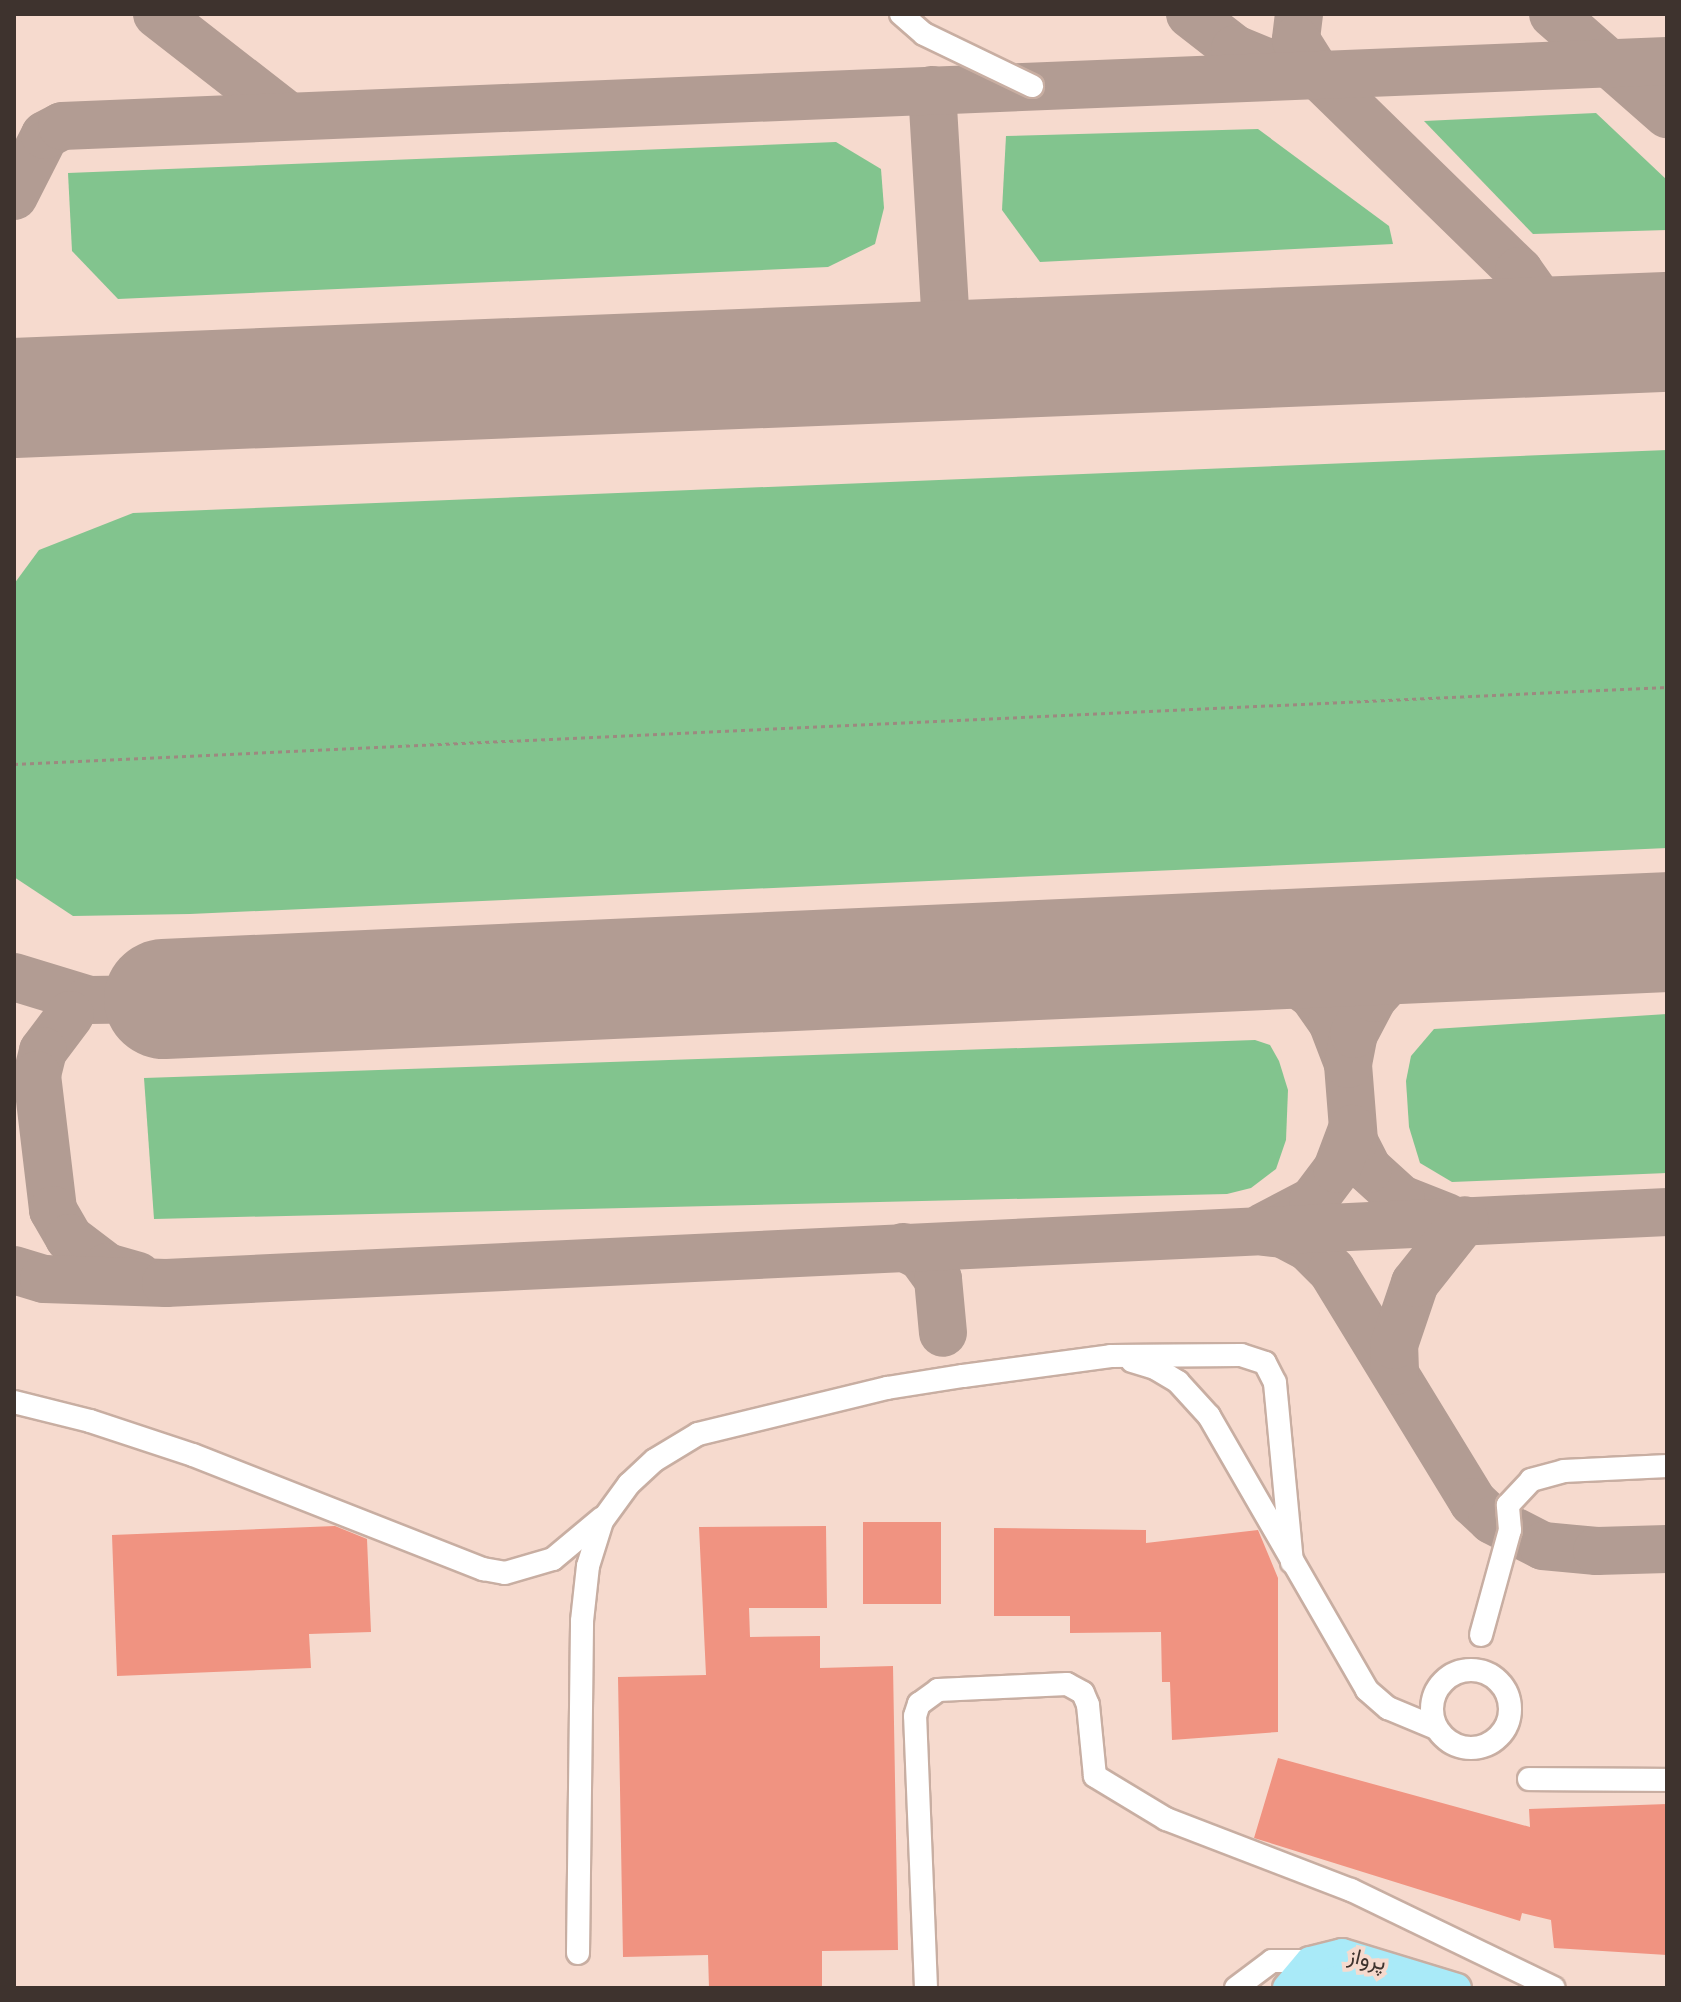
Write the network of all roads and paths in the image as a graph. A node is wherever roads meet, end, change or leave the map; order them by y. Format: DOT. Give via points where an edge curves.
graph roads {
  1 [pos="901,14"];
  2 [pos="1032,86"];
  3 [pos="1667,687"];
  4 [pos="14,764"];
  5 [pos="1111,1356"];
  6 [pos="14,1402"];
  7 [pos="1667,1466"];
  8 [pos="607,1513"];
  9 [pos="1292,1562"];
  10 [pos="1481,1635"];
  11 [pos="1436,1728"];
  12 [pos="1529,1779"];
  13 [pos="1667,1780"];
  14 [pos="578,1953"];
  15 [pos="1310,1961"];
  16 [pos="926,1988"];
  17 [pos="1236,1988"];
  18 [pos="1287,1988"];
  19 [pos="1302,1988"];
  20 [pos="1396,1988"];
  21 [pos="1457,1988"];
  22 [pos="1554,1988"];
  1 -- 2 [label="lane" via="924,34"];
  3 -- 4 [label="path"];
  5 -- 8 [label="lane" via="887,1388 698,1434 655,1460"];
  5 -- 9 [label="lane" via="1155,1368 1199,1403"];
  5 -- 9 [label="lane" via="1241,1355 1265,1363 1275,1383"];
  6 -- 8 [label="lane" via="193,1455 483,1569 505,1573 553,1559"];
  7 -- 10 [label="lane" via="1564,1471 1531,1480 1508,1505 1510,1530"];
  8 -- 14 [label="lane" via="588,1566 582,1621"];
  9 -- 11 [label="lane" via="1367,1690 1388,1708"];
  12 -- 13 [label="lane"];
  15 -- 17 [label="lane" via="1272,1961"];
  15 -- 18 [label="main road"];
  15 -- 21 [label="main road, پرواز" via="1342,1953 1367,1957"];
  16 -- 22 [label="lane" via="915,1716 919,1704 938,1690 1067,1684 1083,1693 1088,1705 1095,1776 1166,1819 1351,1890"];
  19 -- 20 [label="main road, پرواز" via="1354,1977"];
}
